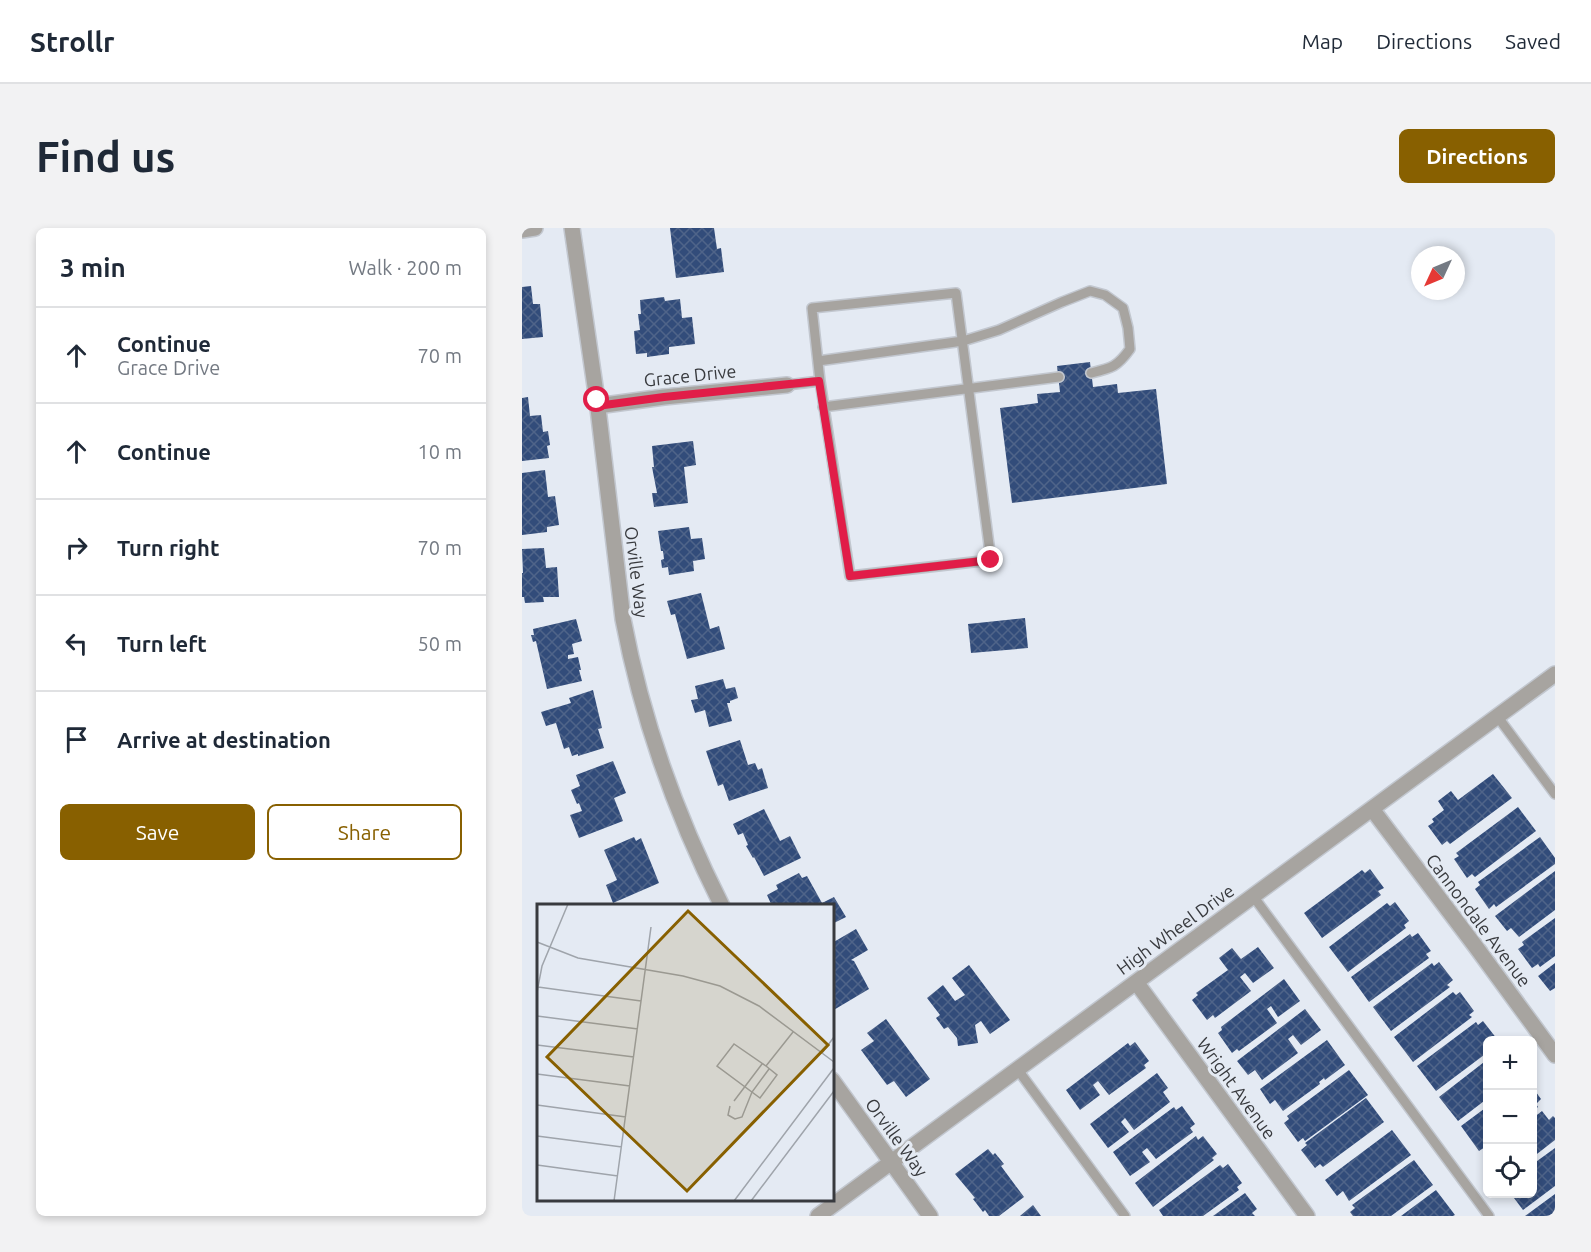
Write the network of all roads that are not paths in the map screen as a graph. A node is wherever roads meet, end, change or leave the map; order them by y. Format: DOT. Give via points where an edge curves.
graph roads {
  1 [pos="535,228"];
  2 [pos="572,228"];
  3 [pos="522,230"];
  4 [pos="963,341"];
  5 [pos="818,361"];
  6 [pos="1091,373"];
  7 [pos="1059,377"];
  8 [pos="819,381"];
  9 [pos="787,385"];
  10 [pos="969,388"];
  11 [pos="597,406"];
  12 [pos="824,407"];
  13 [pos="1555,674"];
  14 [pos="1497,716"];
  15 [pos="1555,794"];
  16 [pos="1372,809"];
  17 [pos="1253,896"];
  18 [pos="721,904"];
  19 [pos="1136,982"];
  20 [pos="1555,1055"];
  21 [pos="1018,1070"];
  22 [pos="834,1083"];
  23 [pos="891,1162"];
  24 [pos="818,1216"];
  25 [pos="930,1216"];
  26 [pos="1125,1216"];
  27 [pos="1307,1216"];
  28 [pos="1489,1216"];
  1 -- 3 [label="street"];
  2 -- 11 [label="street, Orville Way"];
  4 -- 5 [label="lane"];
  4 -- 5 [label="lane" via="957,293 812,308"];
  4 -- 6 [label="lane" via="1090,291 1123,308 1130,349 1111,368"];
  4 -- 10 [label="lane"];
  5 -- 8 [label="lane"];
  7 -- 10 [label="lane"];
  8 -- 9 [label="lane"];
  8 -- 12 [label="lane"];
  9 -- 11 [label="street, Grace Drive"];
  10 -- 12 [label="lane"];
  10 -- 12 [label="lane" via="991,560 850,576"];
  11 -- 18 [label="street, Orville Way" via="628,647 658,756"];
  13 -- 14 [label="street, High Wheel Drive"];
  14 -- 15 [label="lane"];
  14 -- 16 [label="street, High Wheel Drive"];
  16 -- 17 [label="street, High Wheel Drive"];
  16 -- 20 [label="street, Cannondale Avenue"];
  17 -- 19 [label="street, High Wheel Drive"];
  17 -- 28 [label="lane"];
  19 -- 21 [label="street, High Wheel Drive"];
  19 -- 27 [label="street, Wright Avenue"];
  21 -- 23 [label="street, High Wheel Drive"];
  21 -- 26 [label="lane"];
  22 -- 23 [label="street, Orville Way"];
  23 -- 24 [label="street, High Wheel Drive"];
  23 -- 25 [label="street, Orville Way"];
}
